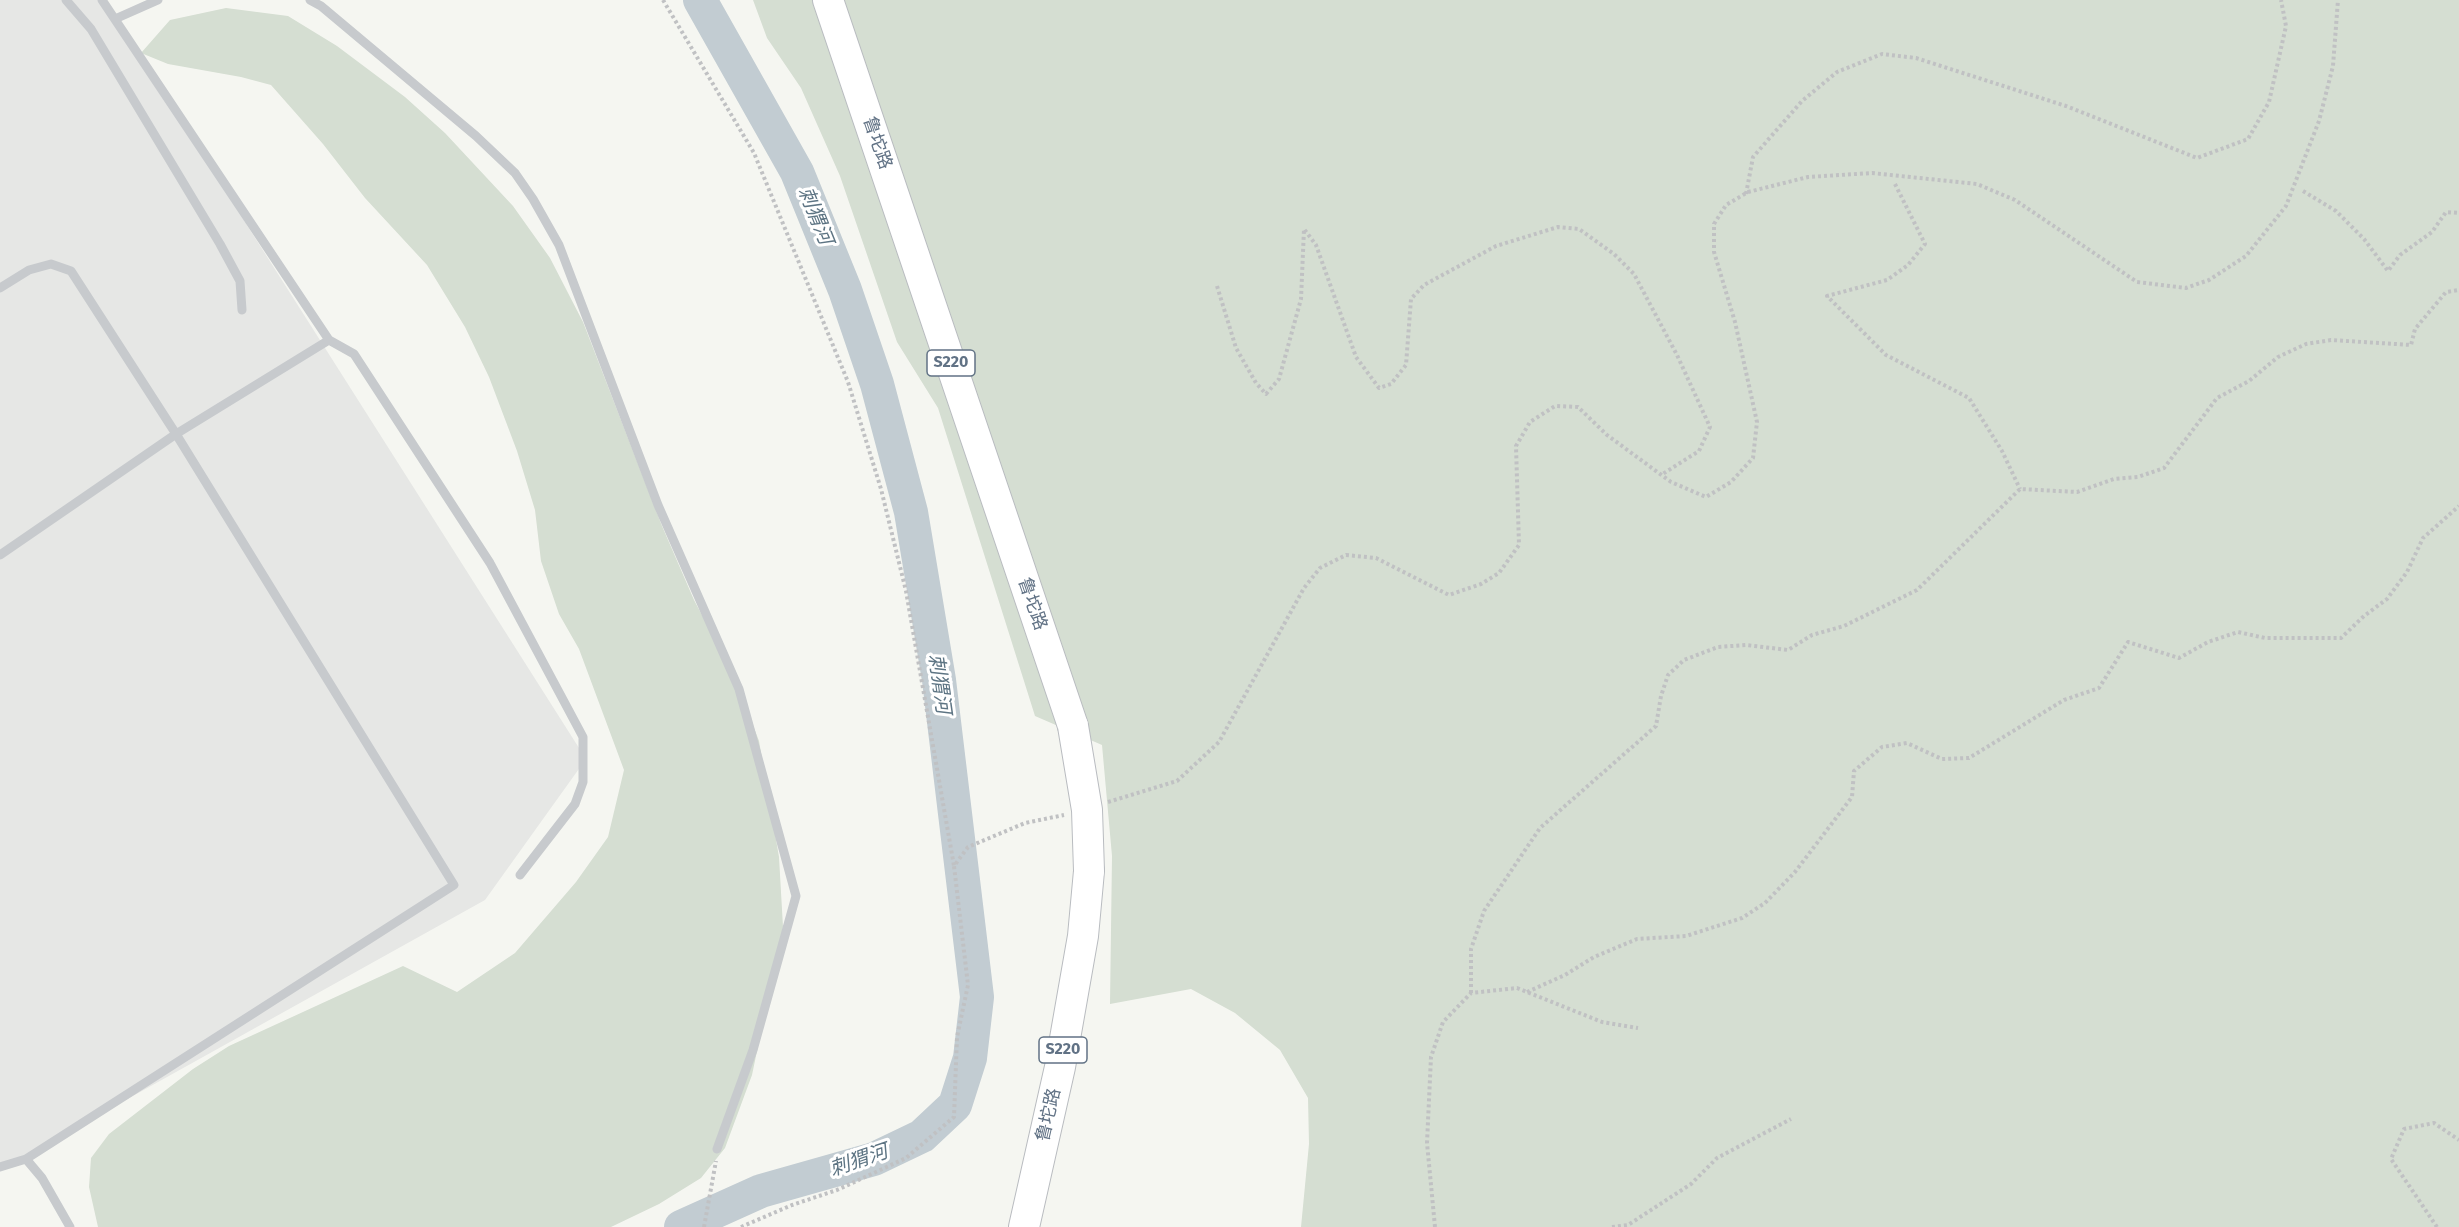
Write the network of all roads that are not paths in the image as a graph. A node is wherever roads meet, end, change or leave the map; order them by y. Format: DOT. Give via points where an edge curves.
graph roads {
  1 [pos="66,0"];
  2 [pos="102,0"];
  3 [pos="158,0"];
  4 [pos="310,0"];
  5 [pos="828,0"];
  6 [pos="115,19"];
  7 [pos="0,288"];
  8 [pos="242,310"];
  9 [pos="329,340"];
  10 [pos="176,434"];
  11 [pos="0,555"];
  12 [pos="520,875"];
  13 [pos="717,1149"];
  14 [pos="26,1159"];
  15 [pos="0,1167"];
  16 [pos="70,1227"];
  17 [pos="1024,1227"];
  1 -- 8 [label="lane" via="90,29 220,244 240,281"];
  2 -- 6 [label="lane"];
  3 -- 6 [label="lane"];
  4 -- 13 [label="lane" via="476,136 515,173 533,199 558,245 658,505 739,689 796,896 753,1050"];
  5 -- 17 [label="main road, 鲁坨路 / S220, bridge" via="1073,726 1087,810 1089,870 1083,936 1060,1067"];
  6 -- 9 [label="lane"];
  7 -- 10 [label="lane" via="28,270 51,264 71,271"];
  9 -- 10 [label="lane"];
  9 -- 12 [label="lane" via="354,354 490,563 583,737 583,782 575,804"];
  10 -- 11 [label="lane"];
  10 -- 14 [label="lane" via="454,885"];
  14 -- 15 [label="lane"];
  14 -- 16 [label="lane" via="42,1178"];
}
